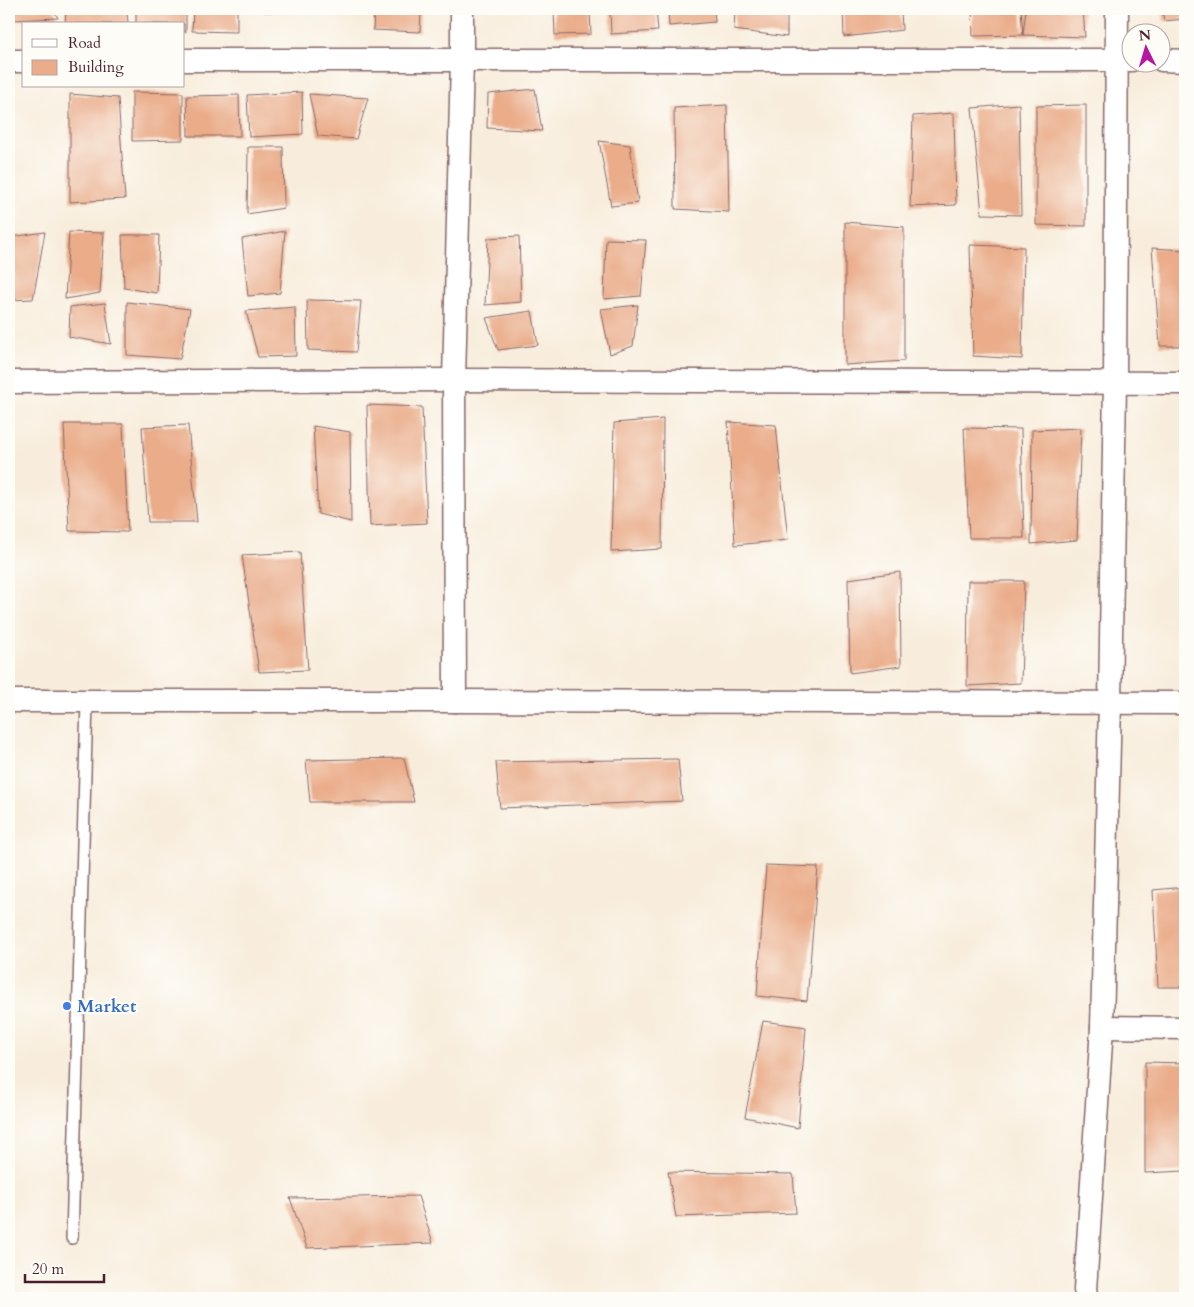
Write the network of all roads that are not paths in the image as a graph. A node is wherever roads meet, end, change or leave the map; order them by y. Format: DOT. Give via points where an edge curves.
graph roads {
  1 [pos="462,9"];
  2 [pos="1117,9"];
  3 [pos="1122,45"];
  4 [pos="462,59"];
  5 [pos="185,60"];
  6 [pos="1122,60"];
  7 [pos="1172,60"];
  8 [pos="9,61"];
  9 [pos="22,61"];
  10 [pos="1185,61"];
  11 [pos="1124,72"];
  12 [pos="454,380"];
  13 [pos="9,382"];
  14 [pos="1115,383"];
  15 [pos="1185,383"];
  16 [pos="455,701"];
  17 [pos="9,702"];
  18 [pos="87,702"];
  19 [pos="1110,702"];
  20 [pos="1185,703"];
  21 [pos="1102,1027"];
  22 [pos="1185,1028"];
  23 [pos="72,1238"];
  24 [pos="1087,1298"];
  1 -- 4 [label="street"];
  2 -- 3 [label="street"];
  4 -- 5 [label="street"];
  4 -- 6 [label="street"];
  4 -- 12 [label="street"];
  7 -- 10 [label="street"];
  8 -- 9 [label="street"];
  11 -- 14 [label="street"];
  12 -- 13 [label="street"];
  12 -- 14 [label="street"];
  12 -- 16 [label="street"];
  14 -- 15 [label="street"];
  14 -- 19 [label="street"];
  16 -- 18 [label="street"];
  16 -- 19 [label="street"];
  17 -- 18 [label="street"];
  18 -- 23 [label="lane"];
  19 -- 20 [label="street"];
  19 -- 21 [label="street"];
  21 -- 22 [label="street"];
  21 -- 24 [label="street"];
}
